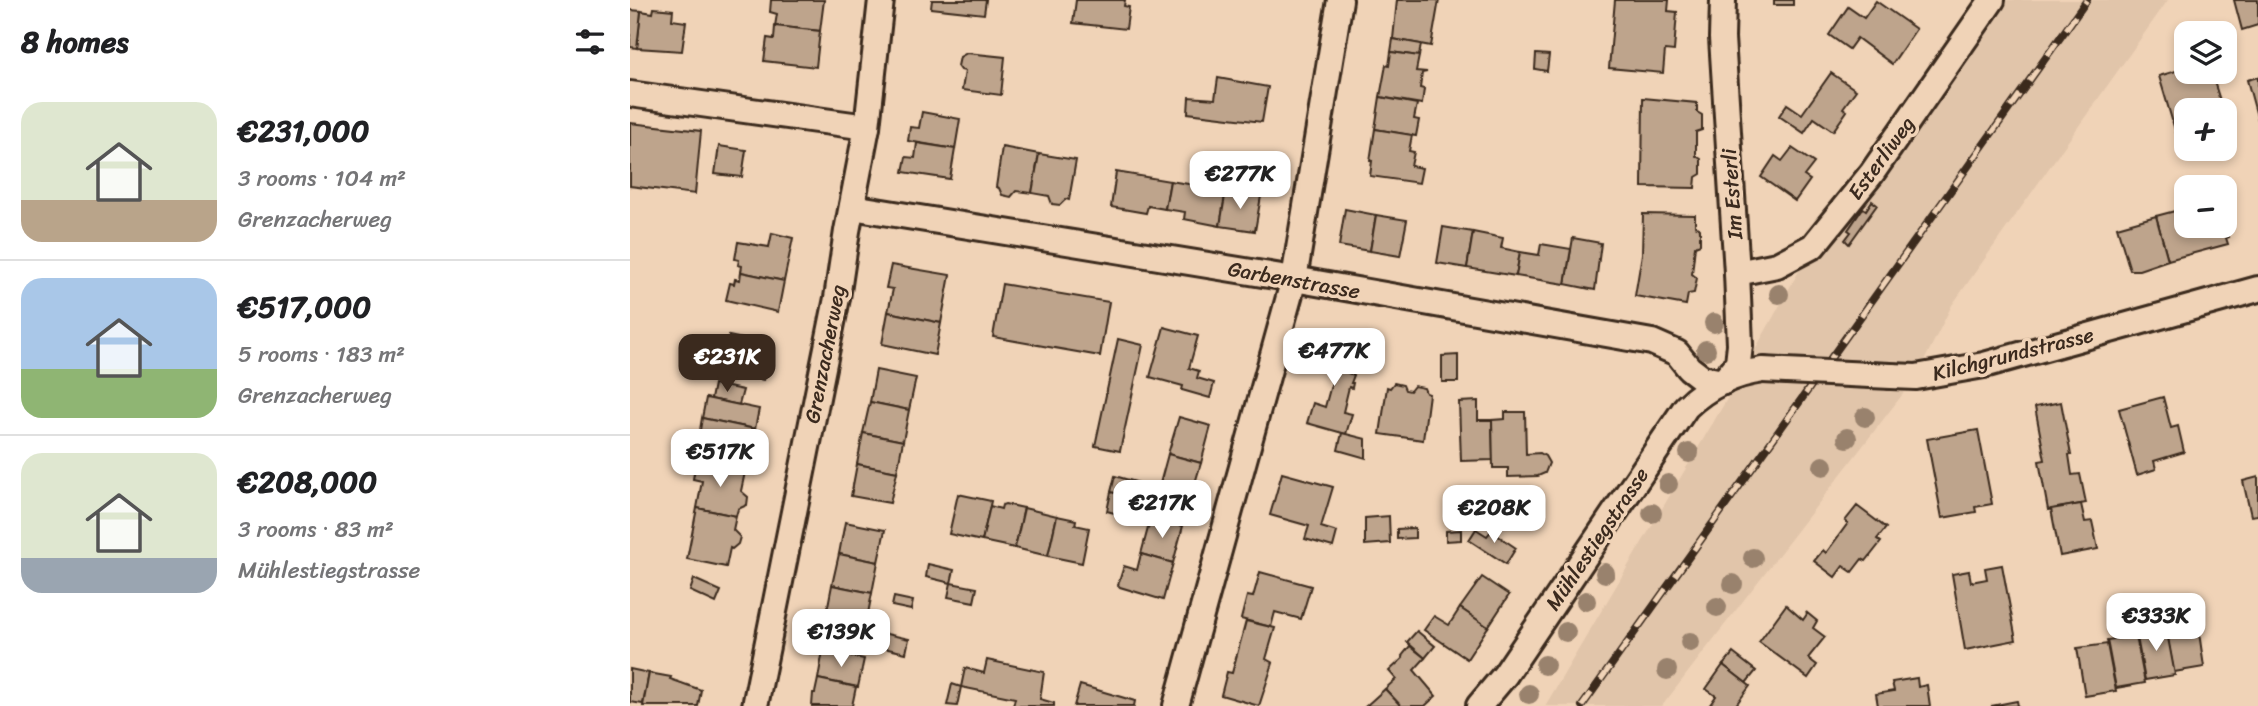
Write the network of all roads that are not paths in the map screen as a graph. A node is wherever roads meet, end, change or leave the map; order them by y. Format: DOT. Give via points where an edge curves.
graph roads {
  1 [pos="881,0"];
  2 [pos="1340,0"];
  3 [pos="1723,0"];
  4 [pos="1992,0"];
  5 [pos="630,94"];
  6 [pos="867,127"];
  7 [pos="852,208"];
  8 [pos="1737,273"];
  9 [pos="1294,279"];
  10 [pos="2258,289"];
  11 [pos="1723,382"];
  12 [pos="755,706"];
  13 [pos="1176,706"];
  14 [pos="1479,706"];
  1 -- 6 [label="street, Grenzacherweg"];
  2 -- 9 [label="street"];
  3 -- 8 [label="street, Im Esterli"];
  4 -- 8 [label="street, Esterliweg" via="1872,173 1813,246 1777,265"];
  5 -- 6 [label="street"];
  6 -- 7 [label="street, Grenzacherweg"];
  7 -- 9 [label="street, Garbenstrasse"];
  7 -- 12 [label="street, Grenzacherweg"];
  8 -- 11 [label="street, Im Esterli" via="1738,363"];
  9 -- 11 [label="street, Garbenstrasse" via="1652,342 1677,353 1702,378"];
  9 -- 13 [label="street"];
  10 -- 11 [label="street, Kilchgrundstrasse, bridge" via="1984,365 1916,377 1763,370"];
  11 -- 14 [label="street, Mühlestiegstrasse" via="1686,407 1505,675"];
}
